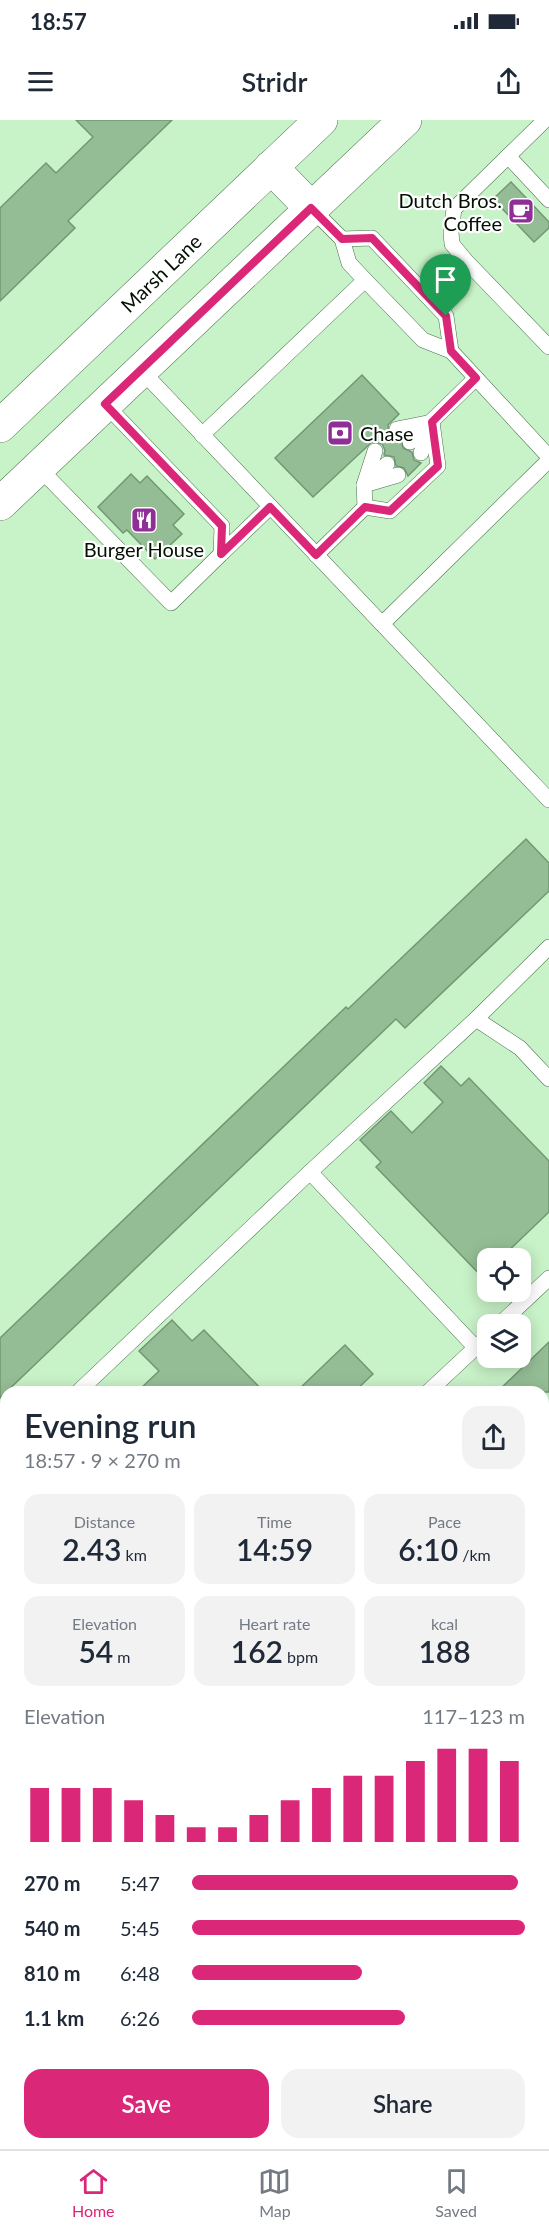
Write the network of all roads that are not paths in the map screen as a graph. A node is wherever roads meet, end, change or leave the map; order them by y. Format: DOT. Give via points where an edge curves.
graph roads {
  1 [pos="321,120"];
  2 [pos="405,120"];
  3 [pos="545,120"];
  4 [pos="508,156"];
  5 [pos="271,167"];
  6 [pos="549,200"];
  7 [pos="311,208"];
  8 [pos="342,239"];
  9 [pos="365,280"];
  10 [pos="549,347"];
  11 [pos="451,351"];
  12 [pos="141,370"];
  13 [pos="476,378"];
  14 [pos="105,404"];
  15 [pos="432,422"];
  16 [pos="0,426"];
  17 [pos="398,429"];
  18 [pos="202,435"];
  19 [pos="415,448"];
  20 [pos="375,452"];
  21 [pos="549,458"];
  22 [pos="387,464"];
  23 [pos="38,467"];
  24 [pos="398,476"];
  25 [pos="364,485"];
  26 [pos="0,504"];
  27 [pos="270,507"];
  28 [pos="365,507"];
  29 [pos="221,554"];
  30 [pos="316,555"];
  31 [pos="382,624"];
  32 [pos="549,800"];
  33 [pos="549,947"];
  34 [pos="476,1019"];
  35 [pos="549,1079"];
  36 [pos="310,1172"];
  37 [pos="549,1278"];
  38 [pos="511,1314"];
  39 [pos="476,1347"];
  40 [pos="84,1386"];
  41 [pos="434,1386"];
  1 -- 5 [label="main road, Marsh Lane"];
  2 -- 7 [label="main road"];
  3 -- 4 [label="lane"];
  4 -- 6 [label="lane"];
  4 -- 10 [label="lane" via="454,209 452,244"];
  5 -- 7 [label="main road"];
  5 -- 16 [label="main road, Marsh Lane"];
  7 -- 8 [label="lane"];
  7 -- 12 [label="main road"];
  8 -- 9 [label="lane" via="349,262"];
  8 -- 11 [label="lane" via="372,238 446,316"];
  9 -- 11 [label="lane" via="423,340"];
  9 -- 18 [label="lane"];
  11 -- 13 [label="lane"];
  12 -- 14 [label="main road"];
  12 -- 18 [label="lane"];
  13 -- 15 [label="lane"];
  13 -- 21 [label="lane"];
  14 -- 23 [label="main road"];
  14 -- 29 [label="lane" via="222,526"];
  15 -- 17 [label="lane"];
  15 -- 19 [label="lane"];
  15 -- 28 [label="lane" via="438,466 390,511"];
  18 -- 27 [label="lane"];
  20 -- 25 [label="lane"];
  21 -- 31 [label="lane"];
  22 -- 25 [label="lane"];
  23 -- 26 [label="main road"];
  23 -- 29 [label="lane" via="171,603"];
  24 -- 25 [label="lane"];
  25 -- 28 [label="lane"];
  27 -- 29 [label="lane"];
  27 -- 30 [label="lane"];
  28 -- 30 [label="lane"];
  30 -- 31 [label="lane"];
  31 -- 32 [label="lane"];
  33 -- 34 [label="lane"];
  34 -- 35 [label="lane" via="520,1048"];
  34 -- 36 [label="lane"];
  36 -- 39 [label="lane"];
  36 -- 40 [label="lane"];
  37 -- 38 [label="lane"];
  39 -- 41 [label="lane"];
}
